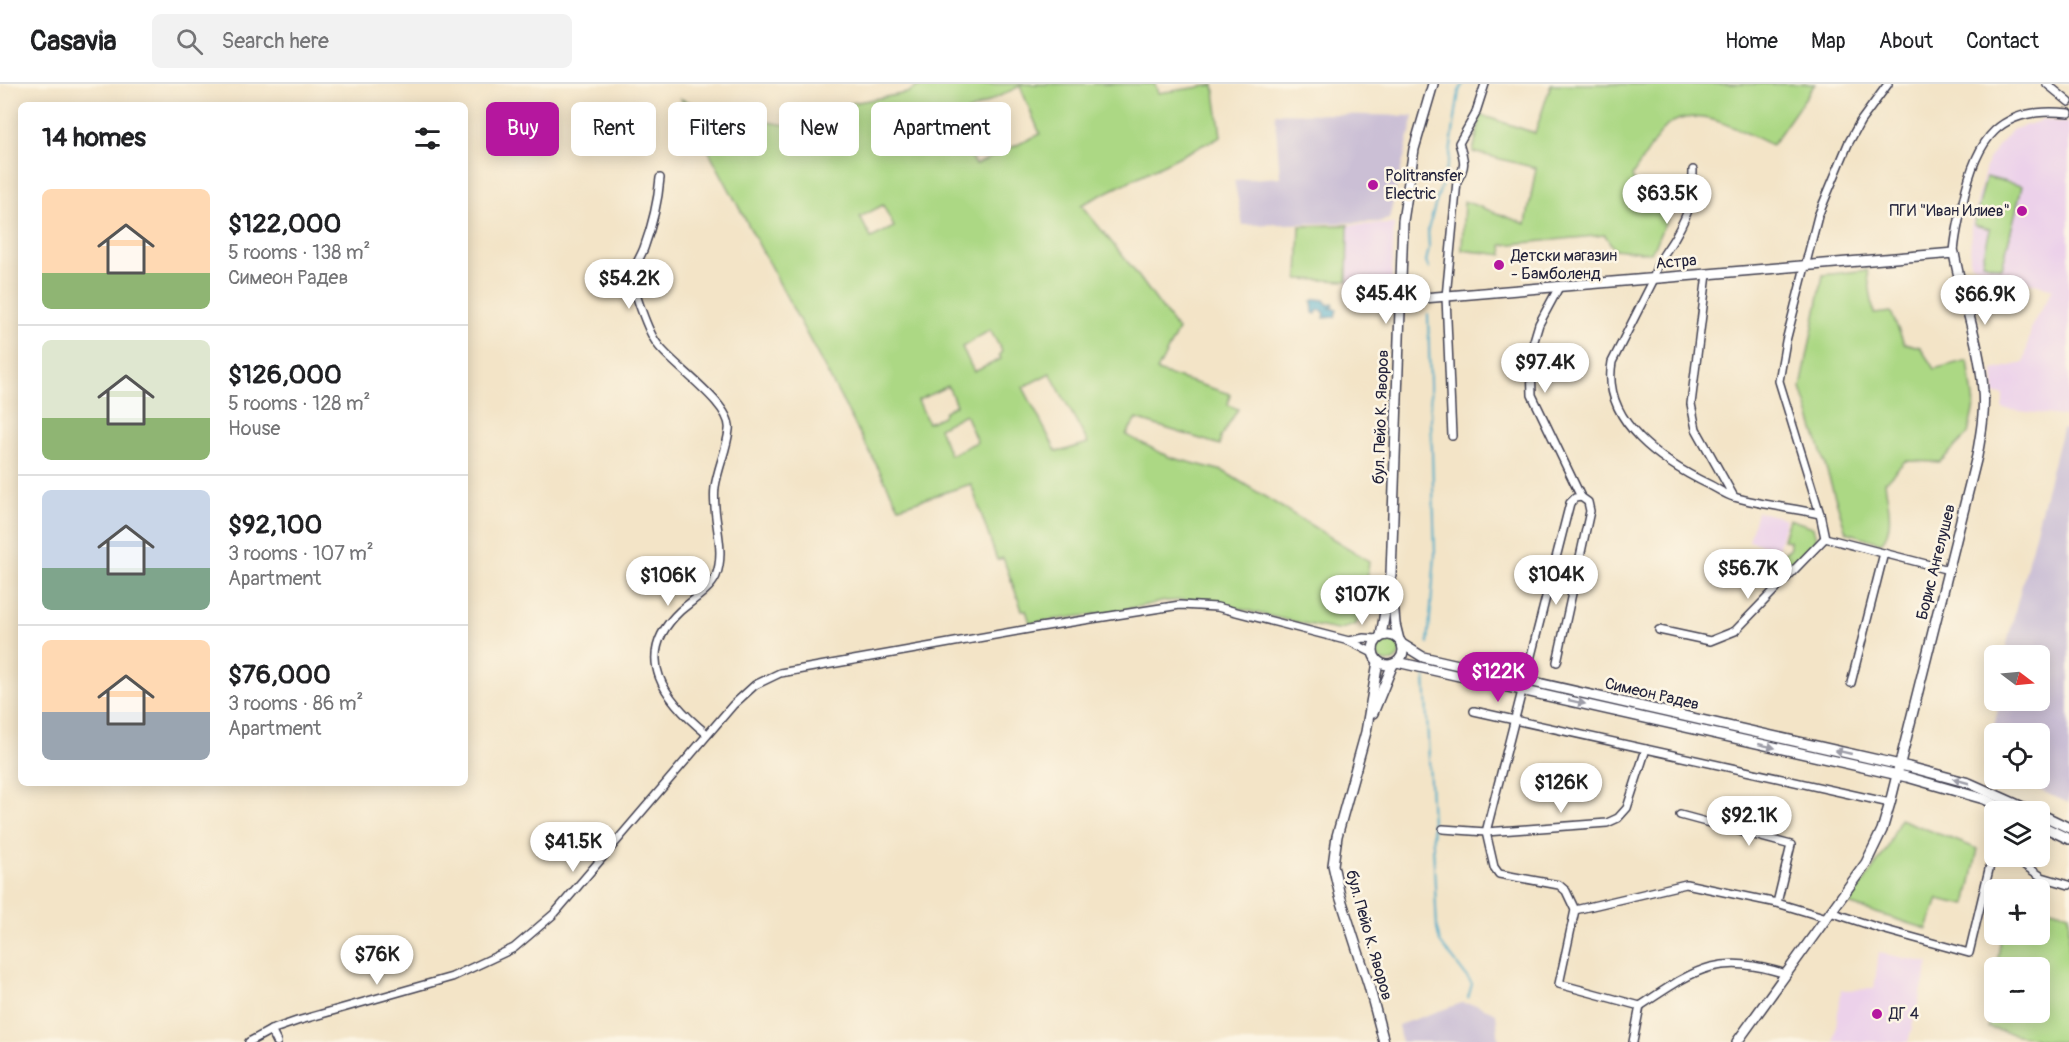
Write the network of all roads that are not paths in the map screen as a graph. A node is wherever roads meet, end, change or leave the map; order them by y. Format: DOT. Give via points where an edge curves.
graph roads {
  1 [pos="1433,84"];
  2 [pos="1485,84"];
  3 [pos="1888,84"];
  4 [pos="2047,84"];
  5 [pos="2069,102"];
  6 [pos="2069,113"];
  7 [pos="1693,170"];
  8 [pos="660,178"];
  9 [pos="1954,253"];
  10 [pos="1804,267"];
  11 [pos="1707,274"];
  12 [pos="1654,279"];
  13 [pos="1559,287"];
  14 [pos="1446,297"];
  15 [pos="1400,300"];
  16 [pos="1452,436"];
  17 [pos="1581,497"];
  18 [pos="1734,497"];
  19 [pos="1820,514"];
  20 [pos="1825,538"];
  21 [pos="1884,553"];
  22 [pos="1949,570"];
  23 [pos="1390,575"];
  24 [pos="1659,630"];
  25 [pos="1379,638"];
  26 [pos="1349,641"];
  27 [pos="1400,642"];
  28 [pos="1375,658"];
  29 [pos="1557,662"];
  30 [pos="1395,663"];
  31 [pos="1851,683"];
  32 [pos="1523,685"];
  33 [pos="1474,711"];
  34 [pos="1516,720"];
  35 [pos="1366,732"];
  36 [pos="706,734"];
  37 [pos="1646,748"];
  38 [pos="1900,765"];
  39 [pos="1897,776"];
  40 [pos="1984,801"];
  41 [pos="2012,801"];
  42 [pos="1890,802"];
  43 [pos="1680,815"];
  44 [pos="2050,819"];
  45 [pos="2069,828"];
  46 [pos="1443,830"];
  47 [pos="2050,830"];
  48 [pos="1486,832"];
  49 [pos="2069,839"];
  50 [pos="1990,867"];
  51 [pos="2027,867"];
  52 [pos="2069,885"];
  53 [pos="1777,903"];
  54 [pos="1575,910"];
  55 [pos="1829,915"];
  56 [pos="1786,974"];
  57 [pos="1640,1006"];
  58 [pos="271,1030"];
  59 [pos="249,1042"];
  60 [pos="277,1042"];
  61 [pos="1384,1042"];
  62 [pos="1633,1042"];
  63 [pos="1737,1042"];
  1 -- 15 [label="street, бул. Пейо К. Яворов" via="1414,149 1406,196"];
  2 -- 14 [label="street" via="1475,115 1459,143 1465,164 1457,181"];
  3 -- 10 [label="street" via="1848,144 1818,216"];
  4 -- 5 [label="street"];
  6 -- 9 [label="street, Борис Ангелушев" via="2020,115 2001,125 1985,141 1968,179"];
  7 -- 12 [label="street" via="1692,200 1655,268"];
  8 -- 36 [label="street" via="658,202 633,274 633,290 657,345 723,409 730,426 715,488 721,560 715,579 679,612 661,635 655,659 657,676 669,696"];
  9 -- 10 [label="street, Астра"];
  9 -- 22 [label="street, Борис Ангелушев" via="1978,350 1983,402 1977,456"];
  10 -- 11 [label="street, Астра"];
  10 -- 19 [label="street" via="1779,381"];
  11 -- 12 [label="street, Астра"];
  11 -- 18 [label="street" via="1691,404 1696,429"];
  12 -- 13 [label="street, Астра"];
  12 -- 18 [label="street" via="1612,362 1611,387 1617,405 1624,420 1645,444 1683,473"];
  13 -- 14 [label="street, Астра"];
  13 -- 17 [label="street" via="1533,344 1532,395"];
  14 -- 15 [label="street, Астра"];
  14 -- 16 [label="street"];
  15 -- 23 [label="street, бул. Пейо К. Яворов"];
  17 -- 29 [label="street" via="1588,502 1590,511"];
  17 -- 32 [label="street" via="1570,503"];
  18 -- 19 [label="street"];
  19 -- 20 [label="street"];
  20 -- 21 [label="street"];
  20 -- 24 [label="street" via="1735,631 1710,641"];
  21 -- 22 [label="street"];
  21 -- 31 [label="street"];
  22 -- 38 [label="street, Борис Ангелушев"];
  23 -- 25 [label="street, бул. Пейо К. Яворов"];
  23 -- 27 [label="street, бул. Пейо К. Яворов"];
  25 -- 26 [label="street"];
  25 -- 27 [label="street" via="1392,635"];
  25 -- 28 [label="street" via="1374,643"];
  26 -- 28 [label="street"];
  26 -- 36 [label="street" via="1218,607 1180,605 780,673 755,684"];
  27 -- 30 [label="street" via="1402,654"];
  27 -- 32 [label="street, Симеон Радев" via="1423,657"];
  28 -- 30 [label="street" via="1383,664"];
  28 -- 35 [label="street, бул. Пейо К. Яворов"];
  30 -- 32 [label="street, Симеон Радев"];
  30 -- 35 [label="street, бул. Пейо К. Яворов"];
  32 -- 34 [label="street"];
  38 -- 32 [label="street, Симеон Радев, one-way"];
  32 -- 39 [label="street, Симеон Радев, one-way"];
  33 -- 34 [label="street"];
  34 -- 37 [label="street"];
  34 -- 48 [label="street"];
  35 -- 61 [label="street, бул. Пейо К. Яворов" via="1337,836 1333,865"];
  36 -- 58 [label="street" via="555,913 514,948 452,977"];
  37 -- 42 [label="street"];
  37 -- 48 [label="street" via="1627,808 1618,818 1607,823"];
  38 -- 39 [label="street, Борис Ангелушев"];
  41 -- 38 [label="street, Симеон Радев, one-way" via="1969,783"];
  39 -- 40 [label="street, Симеон Радев"];
  39 -- 42 [label="street, Борис Ангелушев"];
  42 -- 55 [label="street, Борис Ангелушев" via="1875,848"];
  43 -- 53 [label="street" via="1791,845"];
  44 -- 45 [label="street"];
  46 -- 48 [label="street"];
  47 -- 49 [label="street"];
  48 -- 54 [label="street" via="1499,874 1559,885"];
  50 -- 55 [label="street" via="1969,952"];
  51 -- 52 [label="street" via="2042,877"];
  53 -- 54 [label="street" via="1686,884"];
  53 -- 55 [label="street"];
  54 -- 57 [label="street" via="1559,984"];
  55 -- 56 [label="street, Борис Ангелушев"];
  56 -- 57 [label="street" via="1764,967 1710,966 1684,977"];
  56 -- 63 [label="street, Борис Ангелушев"];
  57 -- 62 [label="street"];
  58 -- 59 [label="street"];
  58 -- 60 [label="street"];
}
